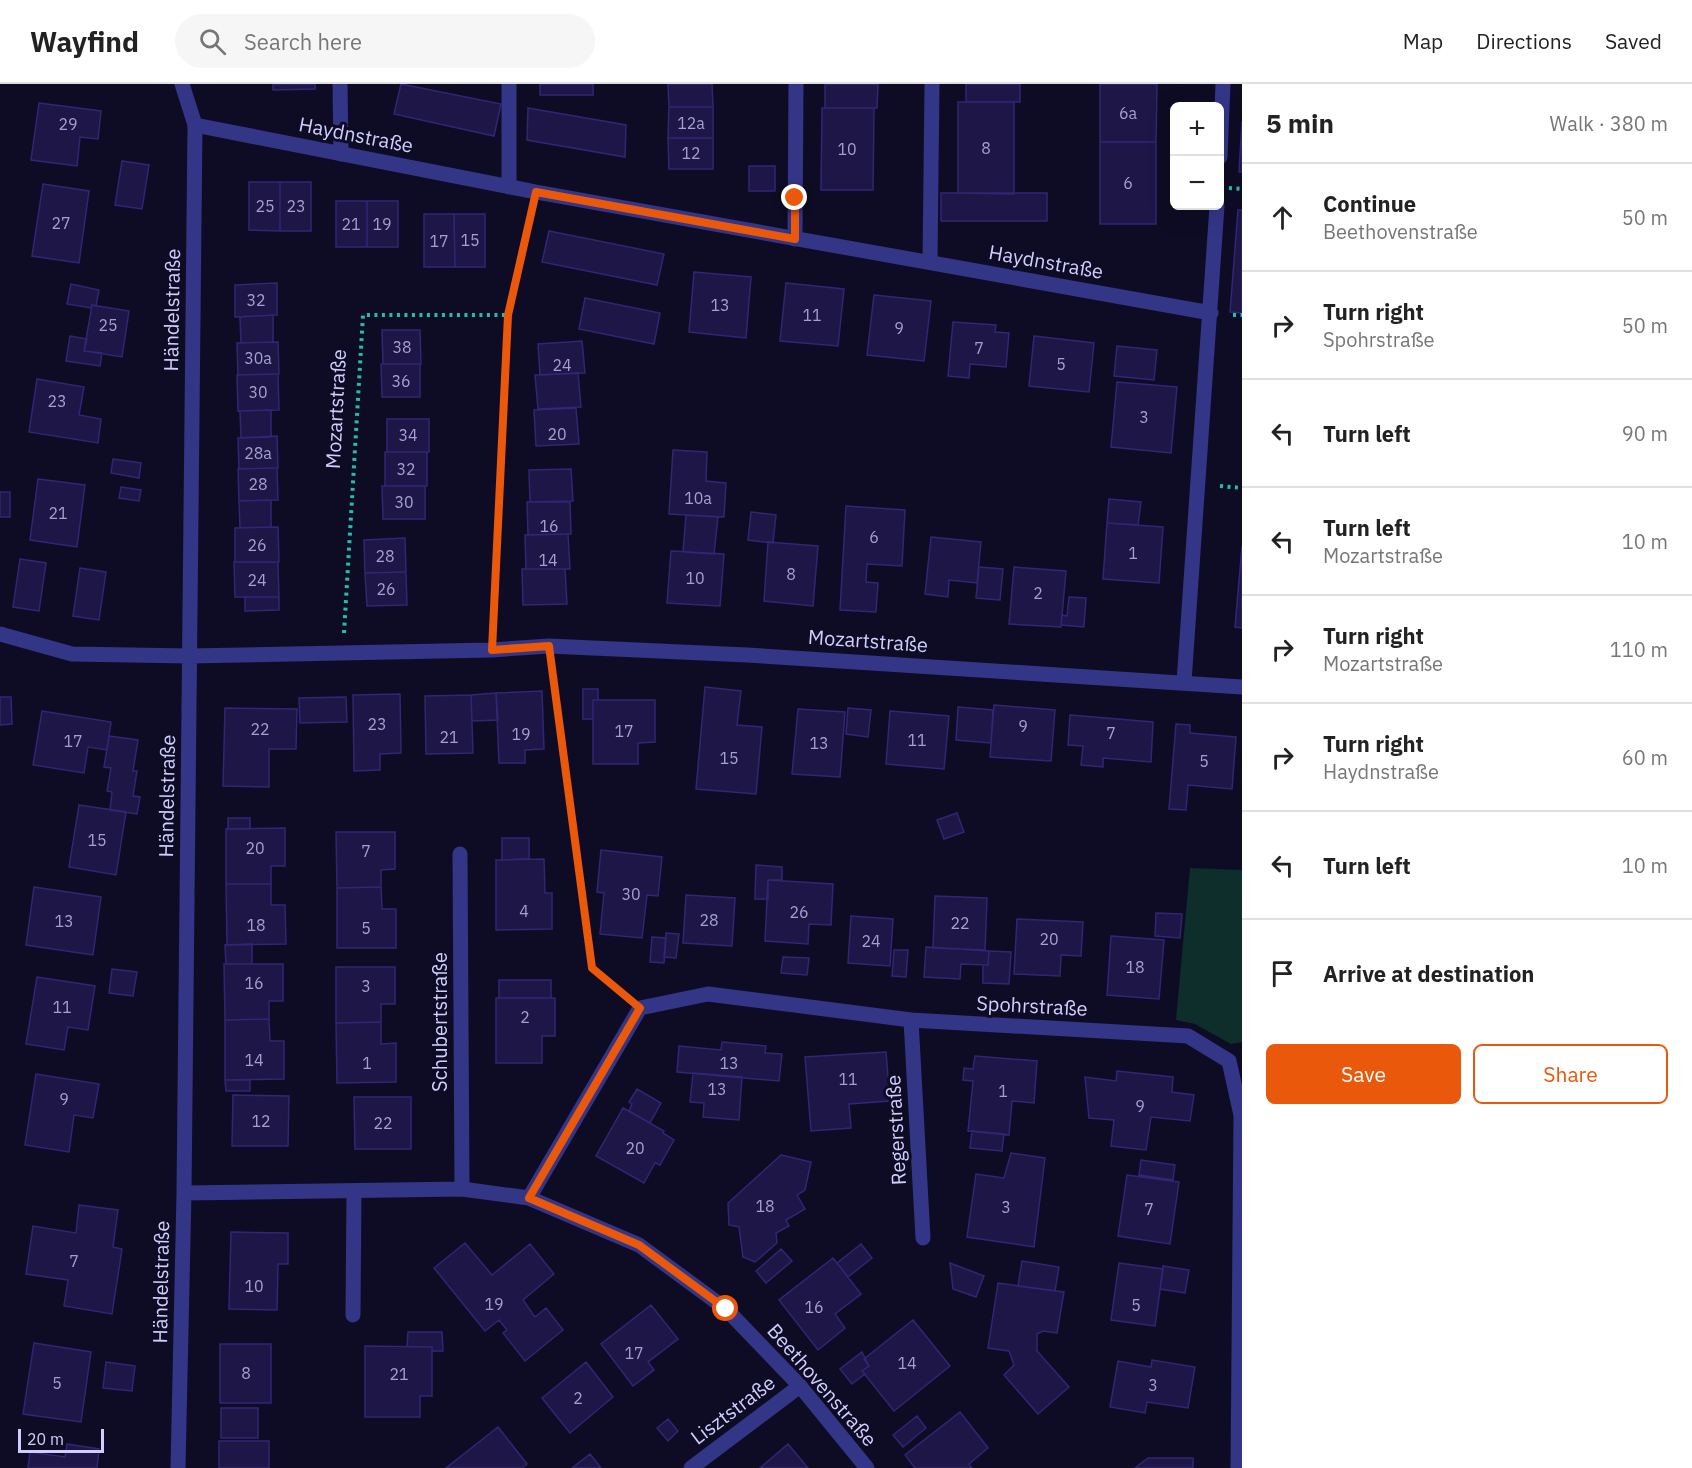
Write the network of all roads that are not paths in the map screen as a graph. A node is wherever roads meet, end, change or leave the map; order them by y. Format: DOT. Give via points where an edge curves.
graph roads {
  1 [pos="183,84"];
  2 [pos="340,84"];
  3 [pos="509,84"];
  4 [pos="796,84"];
  5 [pos="933,84"];
  6 [pos="1223,84"];
  7 [pos="195,125"];
  8 [pos="341,154"];
  9 [pos="1220,156"];
  10 [pos="509,187"];
  11 [pos="1217,210"];
  12 [pos="795,239"];
  13 [pos="930,262"];
  14 [pos="1211,313"];
  15 [pos="0,634"];
  16 [pos="189,656"];
  17 [pos="1184,682"];
  18 [pos="1242,687"];
  19 [pos="460,854"];
  20 [pos="911,1020"];
  21 [pos="462,1189"];
  22 [pos="354,1192"];
  23 [pos="184,1193"];
  24 [pos="529,1198"];
  25 [pos="923,1238"];
  26 [pos="353,1314"];
  27 [pos="800,1386"];
  28 [pos="178,1468"];
  29 [pos="691,1468"];
  30 [pos="867,1468"];
  31 [pos="1238,1468"];
  1 -- 7 [label="street, Händelstraße"];
  2 -- 8 [label="street"];
  3 -- 10 [label="street"];
  4 -- 12 [label="street"];
  5 -- 13 [label="street"];
  6 -- 9 [label="street"];
  7 -- 8 [label="street, Haydnstraße"];
  7 -- 16 [label="street, Händelstraße"];
  8 -- 10 [label="street, Haydnstraße"];
  10 -- 12 [label="street, Haydnstraße"];
  11 -- 14 [label="street"];
  12 -- 13 [label="street, Haydnstraße"];
  13 -- 14 [label="street, Haydnstraße"];
  14 -- 17 [label="street"];
  15 -- 16 [label="street, Mozartstraße" via="72,654"];
  16 -- 17 [label="street, Mozartstraße" via="549,646"];
  16 -- 23 [label="street, Händelstraße"];
  17 -- 18 [label="street, Mozartstraße"];
  19 -- 21 [label="street, Schubertstraße"];
  20 -- 24 [label="street, Spohrstraße" via="708,994 640,1008"];
  20 -- 25 [label="street, Regerstraße"];
  20 -- 31 [label="street, Spohrstraße" via="1188,1036 1229,1061 1241,1115"];
  21 -- 22 [label="street, Beethovenstraße"];
  21 -- 24 [label="street, Beethovenstraße"];
  22 -- 23 [label="street, Beethovenstraße"];
  22 -- 26 [label="street"];
  23 -- 28 [label="street, Händelstraße"];
  24 -- 27 [label="street, Beethovenstraße" via="639,1245 726,1309"];
  27 -- 29 [label="street, Lisztstraße"];
  27 -- 30 [label="street, Beethovenstraße"];
}
